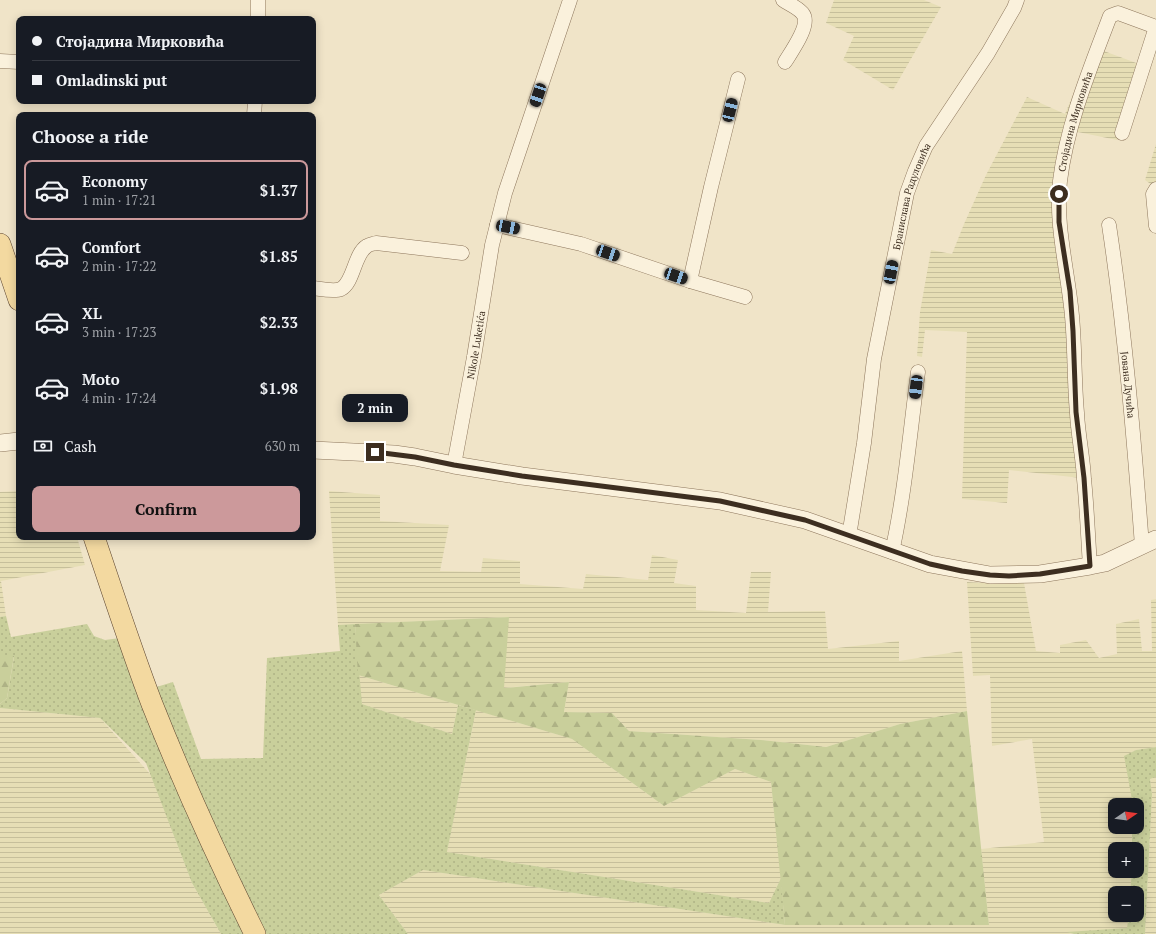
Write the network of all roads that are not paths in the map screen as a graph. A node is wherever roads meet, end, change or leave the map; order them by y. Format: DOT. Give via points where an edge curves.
graph roads {
  1 [pos="258,0"];
  2 [pos="570,0"];
  3 [pos="783,0"];
  4 [pos="1018,0"];
  5 [pos="258,16"];
  6 [pos="1156,27"];
  7 [pos="0,61"];
  8 [pos="16,62"];
  9 [pos="785,62"];
  10 [pos="738,80"];
  11 [pos="1122,133"];
  12 [pos="1156,189"];
  13 [pos="497,225"];
  14 [pos="1109,225"];
  15 [pos="1156,226"];
  16 [pos="0,244"];
  17 [pos="462,253"];
  18 [pos="4,266"];
  19 [pos="690,281"];
  20 [pos="316,288"];
  21 [pos="16,293"];
  22 [pos="745,297"];
  23 [pos="918,372"];
  24 [pos="16,441"];
  25 [pos="0,443"];
  26 [pos="316,450"];
  27 [pos="454,465"];
  28 [pos="850,536"];
  29 [pos="95,540"];
  30 [pos="1149,543"];
  31 [pos="892,552"];
  32 [pos="1090,566"];
  33 [pos="255,934"];
  1 -- 5 [label="street"];
  2 -- 13 [label="street, Nikole Luketića" via="505,193"];
  3 -- 9 [label="street" via="804,15 806,22"];
  4 -- 28 [label="street, Бранислава Радуловића" via="988,53 926,146 907,193 874,359"];
  6 -- 11 [label="street, Стојадина Мирковића"];
  6 -- 32 [label="street, Стојадина Мирковића" via="1118,13 1110,16 1082,93 1064,154 1060,182 1059,222 1070,291 1076,412"];
  7 -- 8 [label="street"];
  10 -- 19 [label="street"];
  12 -- 15 [label="street" via="1153,194"];
  13 -- 19 [label="street" via="581,244"];
  13 -- 27 [label="street, Nikole Luketića"];
  14 -- 30 [label="street, Јована Дучића"];
  16 -- 18 [label="main road"];
  17 -- 20 [label="street" via="376,243 368,245 363,250 347,283 341,289"];
  18 -- 21 [label="main road"];
  19 -- 22 [label="street"];
  23 -- 31 [label="street"];
  24 -- 25 [label="street"];
  26 -- 27 [label="street" via="394,454"];
  27 -- 28 [label="street" via="720,501 805,520"];
  28 -- 31 [label="street"];
  29 -- 33 [label="main road" via="155,711"];
  30 -- 32 [label="street" via="1105,563"];
  31 -- 32 [label="street" via="930,564 990,575 1040,574"];
}
